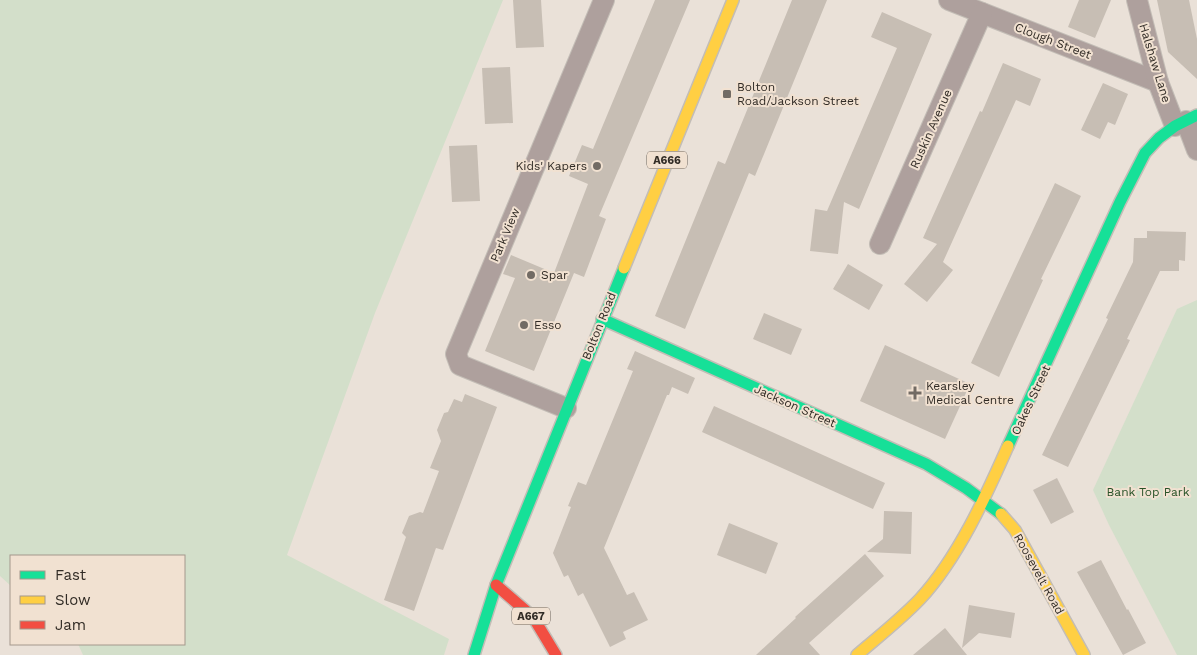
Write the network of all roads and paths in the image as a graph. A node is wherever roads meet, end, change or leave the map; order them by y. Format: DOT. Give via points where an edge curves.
graph roads {
  1 [pos="604,0"];
  2 [pos="733,0"];
  3 [pos="949,0"];
  4 [pos="1137,0"];
  5 [pos="982,13"];
  6 [pos="1158,82"];
  7 [pos="1186,121"];
  8 [pos="1197,150"];
  9 [pos="880,244"];
  10 [pos="602,319"];
  11 [pos="566,408"];
  12 [pos="983,502"];
  13 [pos="496,586"];
  14 [pos="474,655"];
  15 [pos="556,655"];
  16 [pos="858,655"];
  17 [pos="1084,655"];
  1 -- 11 [label="street, Park View" via="456,354 460,365"];
  2 -- 10 [label="street, Bolton Road / A666"];
  3 -- 5 [label="street, Clough Street"];
  4 -- 6 [label="street, Halshaw Lane"];
  5 -- 6 [label="street, Clough Street"];
  5 -- 9 [label="street, Ruskin Avenue"];
  6 -- 7 [label="street, Halshaw Lane"];
  7 -- 8 [label="street, Halshaw Lane"];
  7 -- 12 [label="street, Oakes Street" via="1159,138 1145,153"];
  10 -- 11 [label="street, Bolton Road / A666"];
  10 -- 12 [label="street, Jackson Street" via="926,464"];
  11 -- 13 [label="street, Bolton Road / A666"];
  12 -- 16 [label="street, Oakes Street" via="944,569 920,599"];
  12 -- 17 [label="street, Roosevelt Road" via="999,512 1015,530"];
  13 -- 14 [label="street, Bolton Road / A666"];
  13 -- 15 [label="street, A667" via="533,618"];
}
